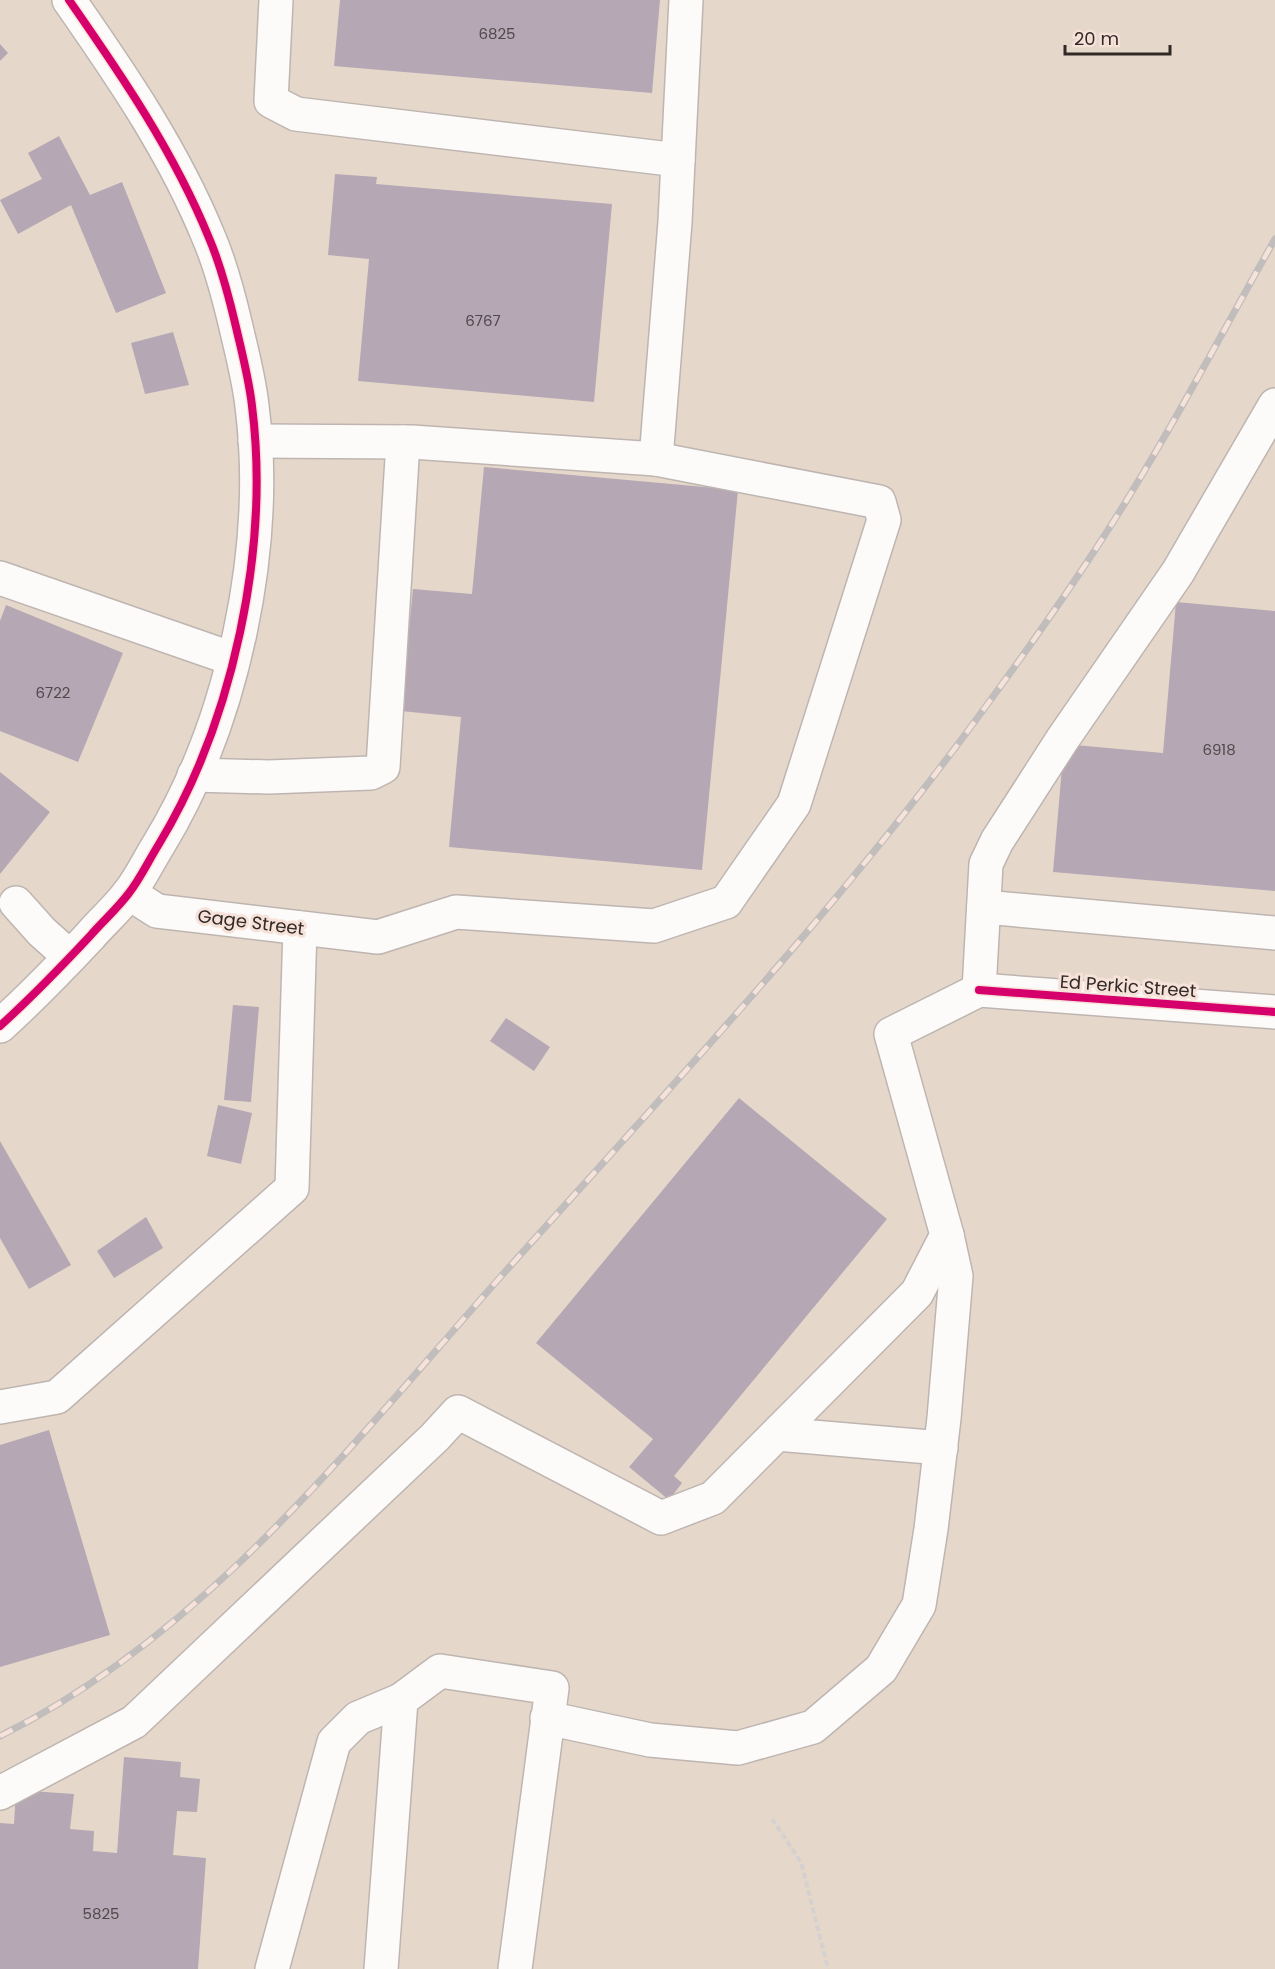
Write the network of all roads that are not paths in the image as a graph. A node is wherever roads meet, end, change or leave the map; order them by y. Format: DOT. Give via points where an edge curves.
graph roads {
  1 [pos="69,0"];
  2 [pos="276,0"];
  3 [pos="686,0"];
  4 [pos="678,160"];
  5 [pos="1275,405"];
  6 [pos="255,441"];
  7 [pos="403,442"];
  8 [pos="656,459"];
  9 [pos="0,578"];
  10 [pos="233,659"];
  11 [pos="194,775"];
  12 [pos="129,893"];
  13 [pos="16,903"];
  14 [pos="984,907"];
  15 [pos="300,928"];
  16 [pos="1275,933"];
  17 [pos="70,957"];
  18 [pos="979,990"];
  19 [pos="1275,1012"];
  20 [pos="0,1026"];
  21 [pos="947,1235"];
  22 [pos="0,1407"];
  23 [pos="777,1434"];
  24 [pos="941,1448"];
  25 [pos="400,1700"];
  26 [pos="548,1718"];
  27 [pos="0,1793"];
  28 [pos="272,1969"];
  29 [pos="381,1969"];
  30 [pos="515,1969"];
  1 -- 6 [label="street" via="176,165 210,240 243,357"];
  2 -- 4 [label="street" via="271,101 296,114"];
  3 -- 4 [label="street"];
  4 -- 8 [label="street"];
  5 -- 14 [label="street" via="1178,573 997,840 986,864"];
  6 -- 7 [label="street"];
  6 -- 10 [label="street" via="255,523 250,574"];
  7 -- 8 [label="street"];
  7 -- 11 [label="street" via="383,767 371,773"];
  8 -- 15 [label="street, Gage Street" via="879,502 884,520 794,804 726,902 654,926 456,912 378,937"];
  9 -- 10 [label="street"];
  10 -- 11 [label="street" via="210,738"];
  11 -- 12 [label="street" via="177,813"];
  12 -- 15 [label="street, Gage Street" via="157,911"];
  12 -- 17 [label="street"];
  13 -- 17 [label="street"];
  14 -- 16 [label="street"];
  14 -- 18 [label="street"];
  15 -- 22 [label="street" via="292,1188 57,1398"];
  17 -- 20 [label="street"];
  18 -- 19 [label="street, Ed Perkic Street"];
  18 -- 21 [label="street" via="891,1034"];
  21 -- 23 [label="street" via="916,1293"];
  21 -- 24 [label="street" via="956,1276"];
  23 -- 24 [label="street"];
  23 -- 27 [label="street" via="713,1498 661,1518 458,1412 134,1722"];
  24 -- 26 [label="street" via="919,1605 881,1669 813,1727 738,1748 650,1740"];
  25 -- 26 [label="street" via="440,1671 552,1688"];
  25 -- 28 [label="street" via="358,1718 334,1742"];
  25 -- 29 [label="street"];
  26 -- 30 [label="street"];
}
